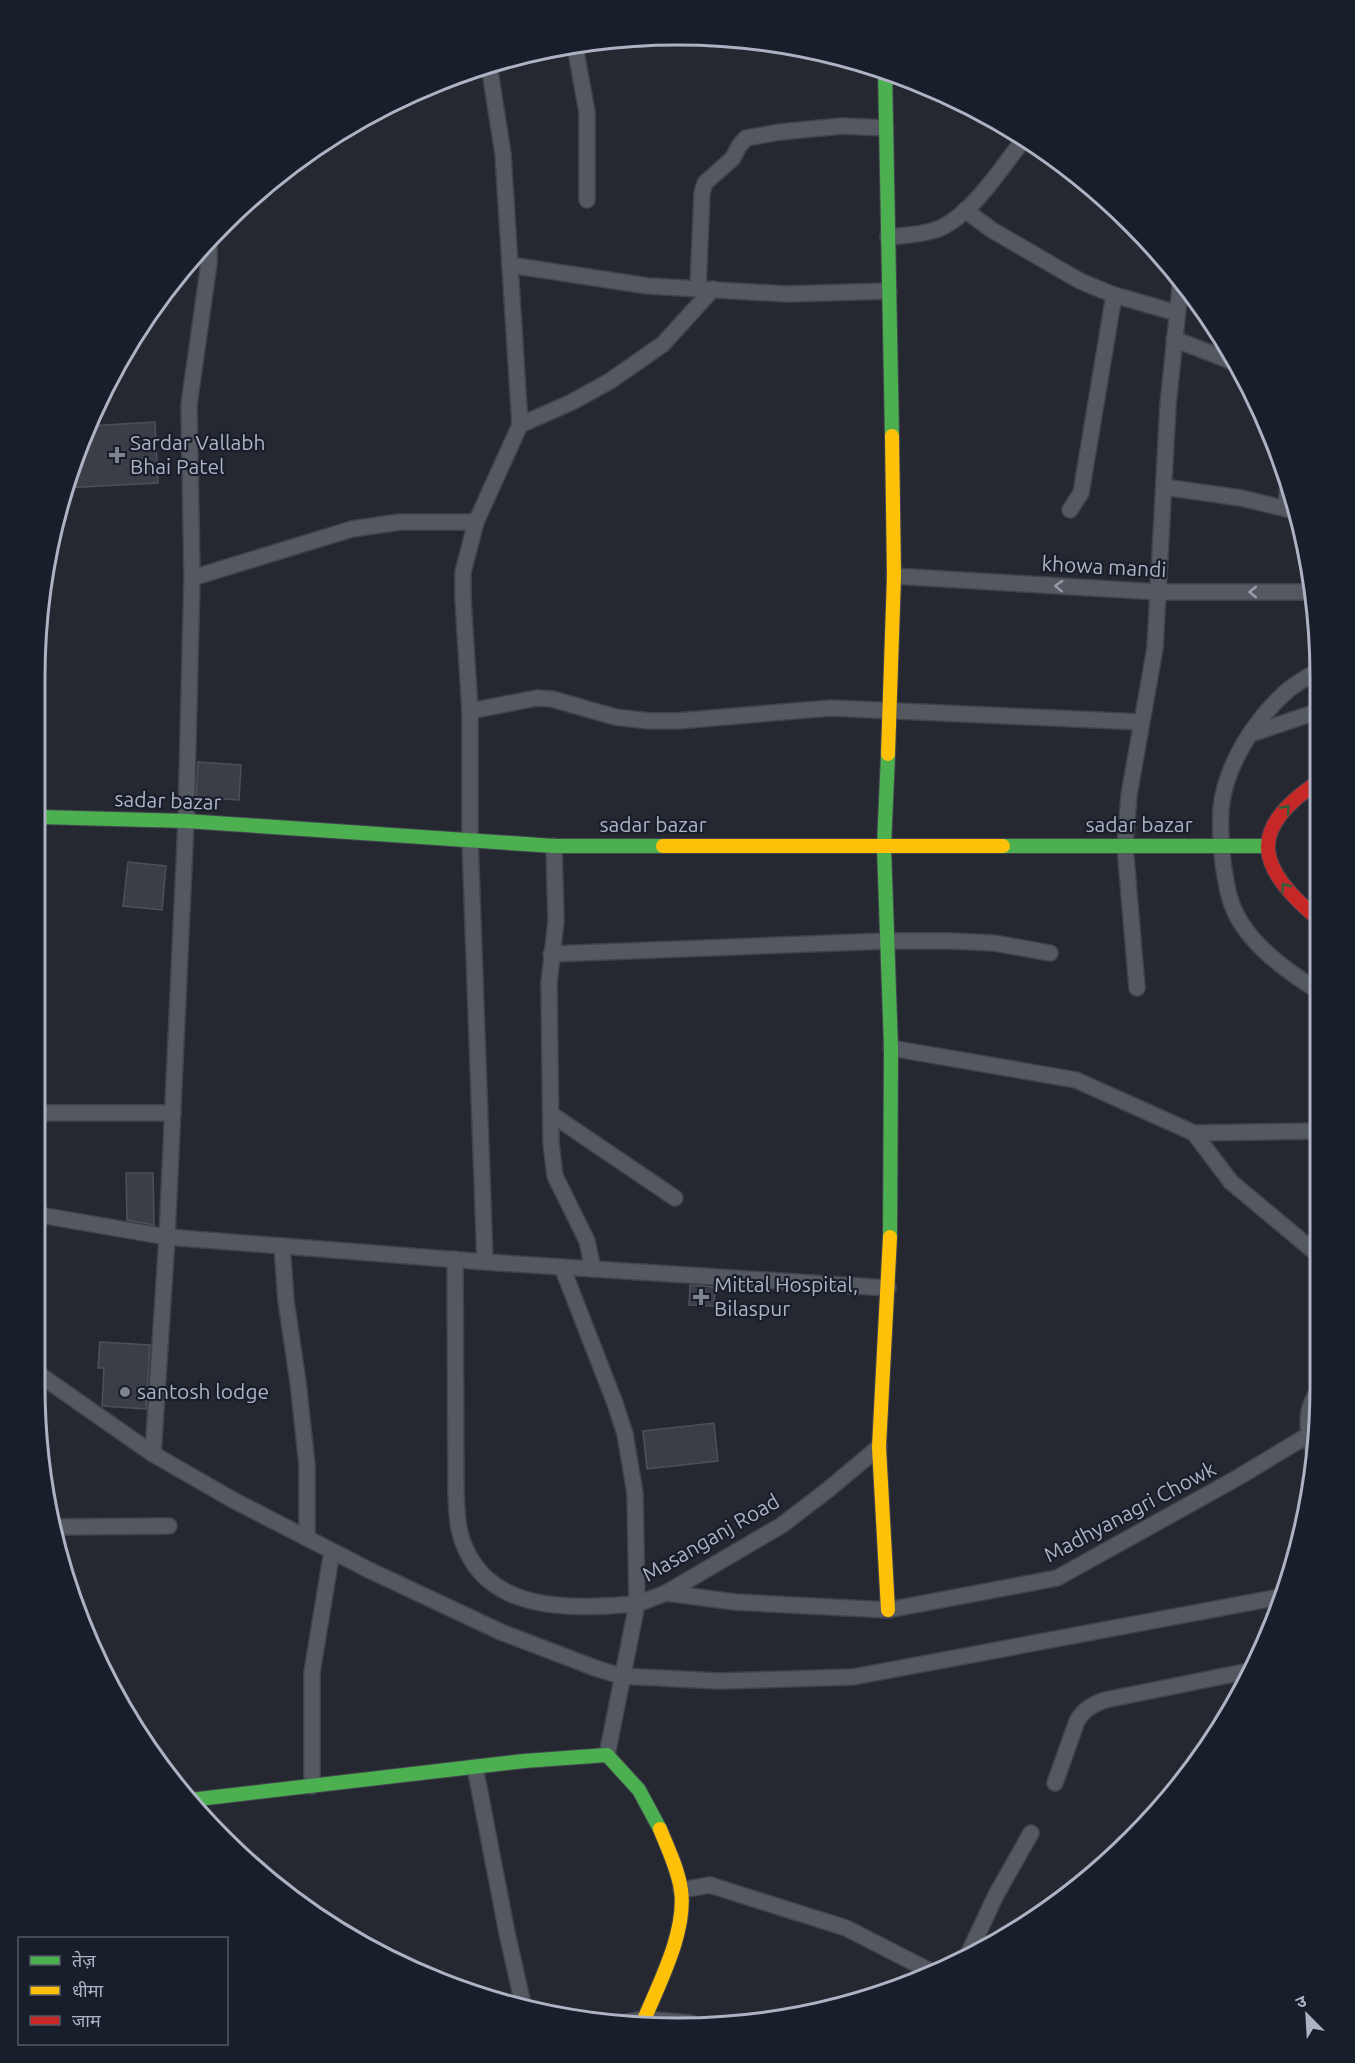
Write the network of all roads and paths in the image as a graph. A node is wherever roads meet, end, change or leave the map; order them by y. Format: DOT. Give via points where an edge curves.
graph roads {
  1 [pos="576,53"];
  2 [pos="490,74"];
  3 [pos="885,81"];
  4 [pos="886,128"];
  5 [pos="1019,146"];
  6 [pos="587,200"];
  7 [pos="964,210"];
  8 [pos="888,237"];
  9 [pos="209,252"];
  10 [pos="510,265"];
  11 [pos="705,289"];
  12 [pos="889,291"];
  13 [pos="1179,293"];
  14 [pos="1114,295"];
  15 [pos="1177,313"];
  16 [pos="1174,339"];
  17 [pos="1223,358"];
  18 [pos="520,425"];
  19 [pos="1164,487"];
  20 [pos="1286,509"];
  21 [pos="1070,510"];
  22 [pos="476,522"];
  23 [pos="894,576"];
  24 [pos="192,578"];
  25 [pos="1158,592"];
  26 [pos="1304,592"];
  27 [pos="1310,676"];
  28 [pos="890,710"];
  29 [pos="470,711"];
  30 [pos="1310,714"];
  31 [pos="1141,722"];
  32 [pos="1251,734"];
  33 [pos="1310,787"];
  34 [pos="45,817"];
  35 [pos="186,821"];
  36 [pos="471,840"];
  37 [pos="554,846"];
  38 [pos="1125,846"];
  39 [pos="1221,846"];
  40 [pos="1266,846"];
  41 [pos="884,847"];
  42 [pos="1310,912"];
  43 [pos="887,942"];
  44 [pos="1050,952"];
  45 [pos="551,954"];
  46 [pos="1310,986"];
  47 [pos="1137,988"];
  48 [pos="891,1048"];
  49 [pos="45,1113"];
  50 [pos="173,1113"];
  51 [pos="550,1114"];
  52 [pos="1310,1131"];
  53 [pos="1194,1133"];
  54 [pos="675,1198"];
  55 [pos="45,1216"];
  56 [pos="167,1237"];
  57 [pos="282,1246"];
  58 [pos="1310,1248"];
  59 [pos="455,1259"];
  60 [pos="485,1262"];
  61 [pos="562,1267"];
  62 [pos="593,1269"];
  63 [pos="888,1288"];
  64 [pos="45,1378"];
  65 [pos="1308,1434"];
  66 [pos="879,1447"];
  67 [pos="153,1454"];
  68 [pos="169,1526"];
  69 [pos="61,1527"];
  70 [pos="307,1538"];
  71 [pos="332,1551"];
  72 [pos="666,1593"];
  73 [pos="1273,1598"];
  74 [pos="637,1604"];
  75 [pos="888,1611"];
  76 [pos="1241,1673"];
  77 [pos="621,1676"];
  78 [pos="607,1755"];
  79 [pos="475,1767"];
  80 [pos="1055,1784"];
  81 [pos="312,1786"];
  82 [pos="199,1799"];
  83 [pos="1031,1833"];
  84 [pos="681,1890"];
  85 [pos="973,1944"];
  86 [pos="924,1968"];
  87 [pos="522,1998"];
  88 [pos="645,2017"];
  1 -- 6 [label="street" via="587,112"];
  2 -- 10 [label="street" via="503,154"];
  3 -- 4 [label="street"];
  4 -- 8 [label="street"];
  4 -- 11 [label="street" via="842,126 746,138 729,164 705,183 702,193"];
  5 -- 7 [label="street"];
  7 -- 8 [label="street" via="938,229"];
  7 -- 14 [label="street" via="1080,280"];
  8 -- 12 [label="street"];
  9 -- 24 [label="street" via="189,405"];
  10 -- 11 [label="street" via="648,286"];
  10 -- 18 [label="street"];
  11 -- 12 [label="street" via="787,294"];
  11 -- 18 [label="street" via="663,344 610,381"];
  12 -- 23 [label="street"];
  13 -- 15 [label="street"];
  14 -- 15 [label="street"];
  14 -- 21 [label="street" via="1081,493"];
  15 -- 16 [label="street"];
  16 -- 17 [label="street"];
  16 -- 19 [label="street"];
  18 -- 22 [label="street"];
  19 -- 20 [label="street"];
  19 -- 25 [label="street"];
  22 -- 24 [label="street" via="399,522 352,529"];
  22 -- 29 [label="street" via="463,572"];
  25 -- 23 [label="street, khowa mandi, one-way"];
  23 -- 28 [label="street"];
  24 -- 35 [label="street"];
  26 -- 25 [label="street, khowa mandi, one-way"];
  25 -- 31 [label="street" via="1155,648"];
  27 -- 32 [label="street" via="1289,690"];
  28 -- 29 [label="street" via="831,708 649,721 537,698"];
  28 -- 31 [label="street"];
  28 -- 41 [label="street"];
  29 -- 36 [label="street"];
  30 -- 32 [label="street"];
  31 -- 38 [label="street"];
  32 -- 39 [label="street" via="1228,778 1221,807"];
  40 -- 33 [label="street, one-way" via="1272,826"];
  34 -- 35 [label="street, sadar bazar"];
  35 -- 36 [label="street, sadar bazar"];
  35 -- 50 [label="street"];
  36 -- 37 [label="street, sadar bazar"];
  36 -- 60 [label="street"];
  37 -- 41 [label="street, sadar bazar"];
  37 -- 45 [label="street" via="556,921"];
  38 -- 39 [label="street, sadar bazar"];
  38 -- 41 [label="street, sadar bazar"];
  38 -- 47 [label="street"];
  39 -- 40 [label="street, sadar bazar"];
  39 -- 46 [label="street" via="1227,892 1238,917 1258,944"];
  42 -- 40 [label="street, one-way" via="1279,879"];
  41 -- 43 [label="street"];
  43 -- 44 [label="street" via="994,943"];
  43 -- 45 [label="street"];
  43 -- 48 [label="street"];
  45 -- 51 [label="street"];
  48 -- 53 [label="street" via="1076,1080"];
  48 -- 63 [label="street"];
  49 -- 50 [label="street"];
  50 -- 56 [label="street"];
  51 -- 54 [label="street"];
  51 -- 62 [label="street" via="555,1176 587,1241"];
  52 -- 53 [label="street"];
  53 -- 58 [label="street" via="1231,1182"];
  55 -- 56 [label="street"];
  56 -- 57 [label="street"];
  56 -- 67 [label="street"];
  57 -- 59 [label="street"];
  57 -- 70 [label="street" via="307,1465"];
  59 -- 60 [label="street"];
  59 -- 74 [label="street" via="456,1497 466,1549 480,1571 505,1592 537,1604"];
  60 -- 61 [label="street"];
  61 -- 62 [label="street"];
  61 -- 74 [label="street" via="625,1434 634,1493"];
  62 -- 63 [label="street"];
  63 -- 66 [label="street"];
  64 -- 67 [label="street"];
  65 -- 75 [label="street, Madhyanagri Chowk" via="1058,1578"];
  66 -- 72 [label="street, Masanganj Road" via="782,1525"];
  66 -- 75 [label="street"];
  67 -- 70 [label="street"];
  68 -- 69 [label="street"];
  70 -- 71 [label="street"];
  71 -- 77 [label="street" via="501,1632"];
  71 -- 81 [label="street" via="312,1672"];
  72 -- 74 [label="street, Masanganj Road"];
  72 -- 75 [label="street, Madhyanagri Chowk" via="735,1602"];
  73 -- 77 [label="street" via="853,1677 718,1681"];
  74 -- 77 [label="street, Masanganj Road"];
  76 -- 80 [label="street" via="1090,1706 1077,1721"];
  77 -- 78 [label="street, Masanganj Road"];
  78 -- 79 [label="street"];
  78 -- 84 [label="street" via="644,1799 676,1868"];
  79 -- 81 [label="street"];
  79 -- 87 [label="street"];
  81 -- 82 [label="street"];
  83 -- 85 [label="street"];
  84 -- 86 [label="street" via="710,1885 846,1928"];
  84 -- 88 [label="street" via="679,1931"];
}
